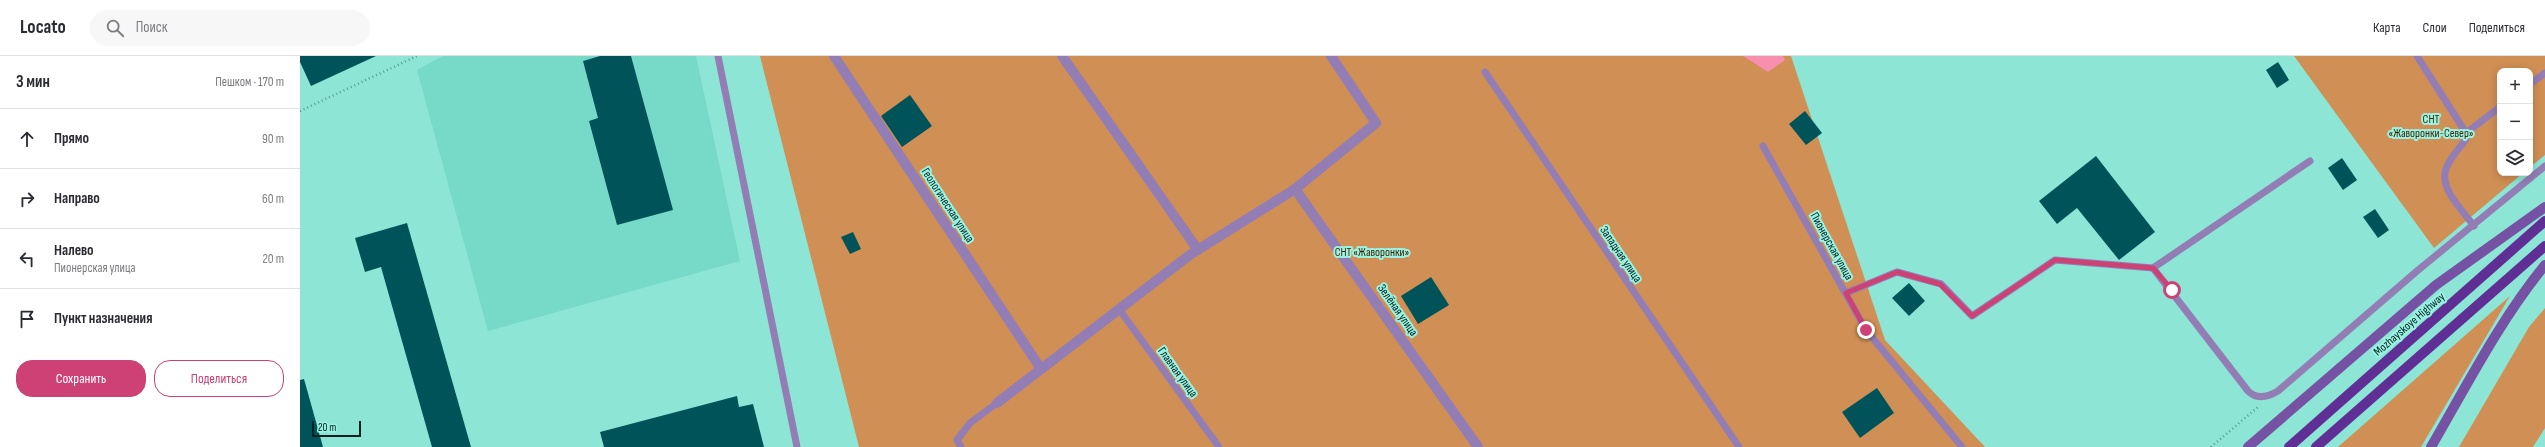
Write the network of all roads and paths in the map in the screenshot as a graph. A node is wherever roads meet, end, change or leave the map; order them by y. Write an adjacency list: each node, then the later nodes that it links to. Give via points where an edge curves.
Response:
1 (417, 56): 11 (path)
2 (718, 56): 29 (lane)
3 (834, 56): 26 (street, Геологическая улица)
4 (1062, 56): 21 (street)
5 (1331, 56): 16 (street, via 1376,123)
6 (2417, 56): 12 (lane)
7 (1485, 72): 33 (lane, Западная улица)
8 (2545, 73): 9 (lane)
9 (2533, 82)
10 (2497, 109): 12 (lane)
11 (300, 111)
12 (2466, 133): 19 (lane, via 2466,139 2445,172 2445,183 2450,194)
13 (1764, 146): 24 (lane, Пионерская улица)
14 (2310, 161): 23 (lane)
15 (2545, 166): 19 (lane)
16 (1296, 188): 21 (street); 32 (street, Зелёная улица)
17 (2545, 207): 36 (main road, via 2436,285)
18 (2545, 222): 37 (main road, Mozhayskoye Highway)
19 (2474, 226): 27 (lane, via 2417,271 2278,391)
20 (2545, 246): 38 (main road)
21 (1198, 250): 25 (street)
22 (2545, 265): 39 (main road, via 2495,336)
23 (2153, 268): 24 (lane, via 2055,260 1972,316 1940,284 1897,272); 27 (lane, via 2248,391 2252,395)
24 (1846, 293): 34 (lane, Пионерская улица, via 1866,330)
25 (1119, 309): 26 (street); 31 (lane, Главная улица)
26 (1041, 369): 28 (street)
27 (2265, 397): 35 (path, via 2259,407)
28 (997, 403): 30 (lane, via 970,423 957,440)
29 (797, 447)
30 (960, 447)
31 (1219, 447)
32 (1478, 447)
33 (1739, 447)
34 (1962, 447)
35 (2211, 447)
36 (2248, 447)
37 (2290, 447)
38 (2316, 447)
39 (2431, 447)

